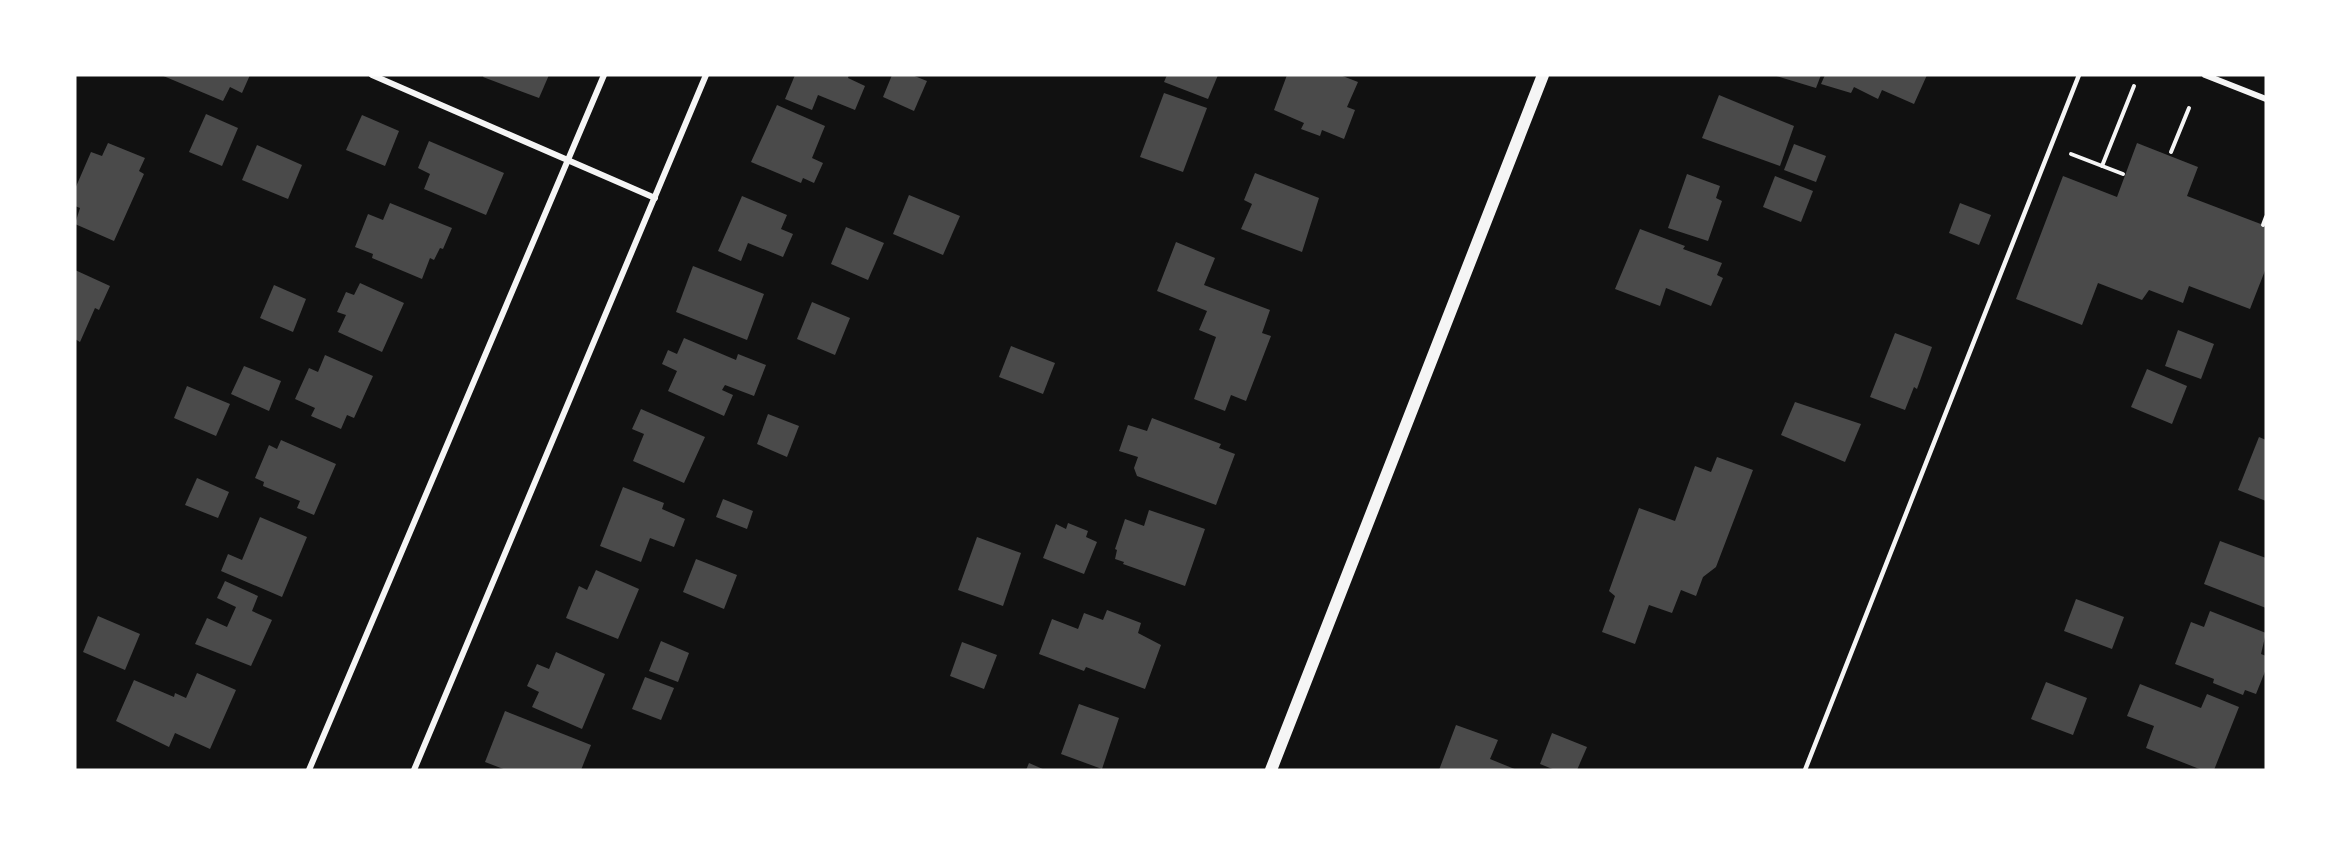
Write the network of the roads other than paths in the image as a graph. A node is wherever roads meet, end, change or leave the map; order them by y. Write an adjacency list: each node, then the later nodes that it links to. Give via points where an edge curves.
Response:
1 (372, 75): 8 (street)
2 (604, 75): 8 (street)
3 (706, 75): 9 (street)
4 (1543, 75): 12 (main road)
5 (2079, 75): 13 (lane)
6 (2205, 75): 7 (street)
7 (2266, 99)
8 (569, 160): 9 (street); 10 (street)
9 (655, 198): 11 (street)
10 (309, 770)
11 (414, 770)
12 (1270, 770)
13 (1805, 770)

